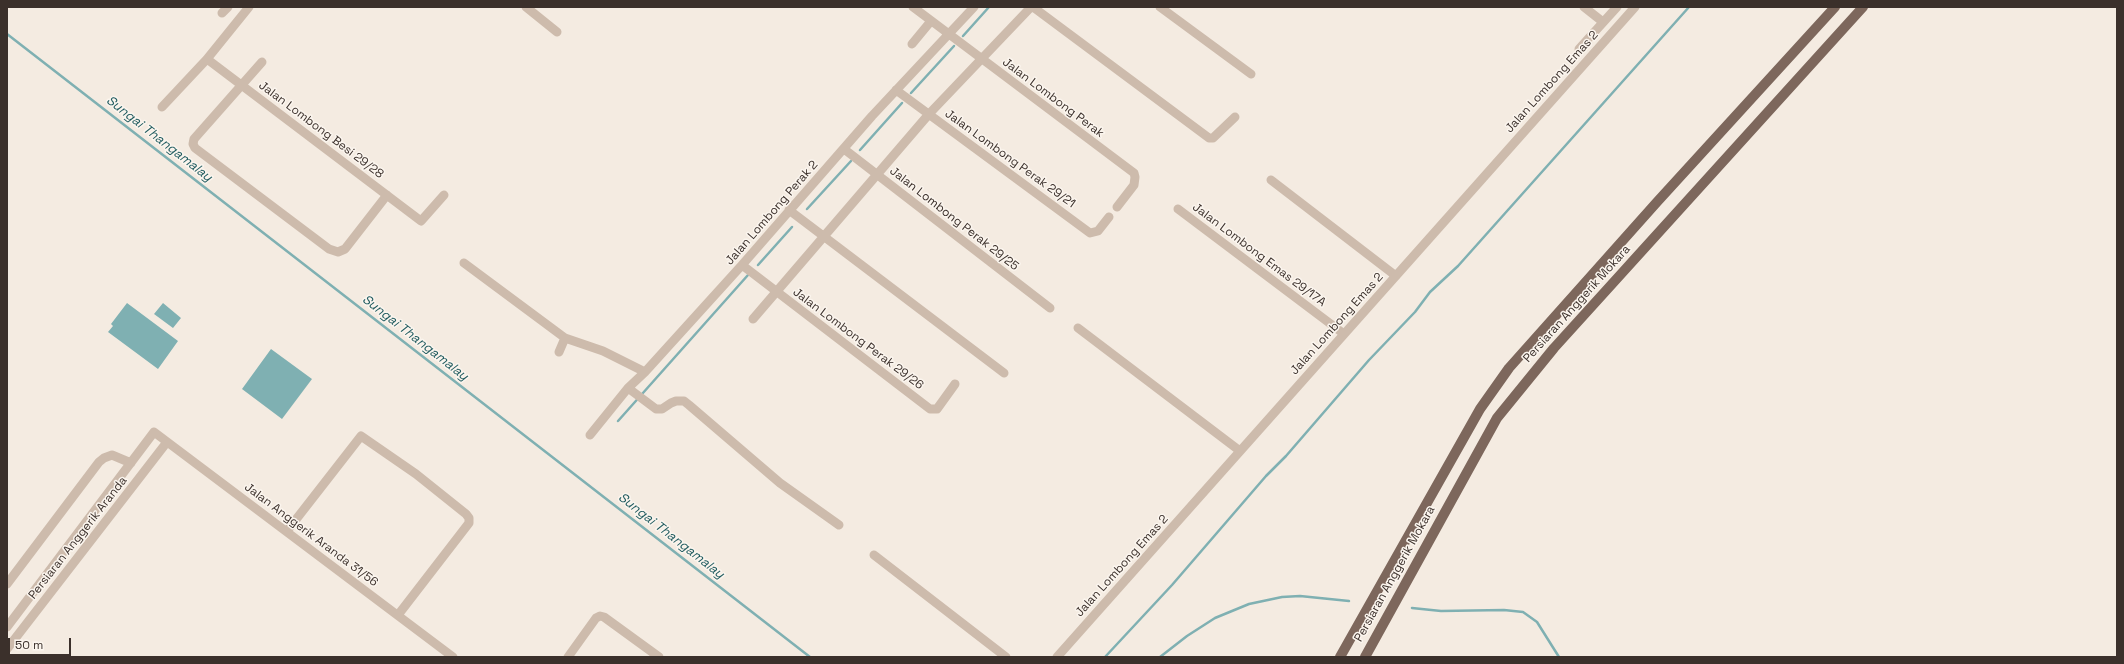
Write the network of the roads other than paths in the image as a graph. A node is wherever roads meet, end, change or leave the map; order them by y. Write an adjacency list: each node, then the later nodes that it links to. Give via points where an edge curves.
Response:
1 (249, 7): 18 (street)
2 (526, 7): 14 (street)
3 (912, 7): 12 (street, Jalan Lombong Perak)
4 (974, 7): 15 (street, Jalan Lombong Perak 2)
5 (1032, 7): 19 (street); 26 (street, via 1209,138 1213,138)
6 (1160, 7): 21 (street)
7 (1584, 7): 13 (street)
8 (1617, 7): 13 (street)
9 (1635, 7): 39 (street, Jalan Lombong Emas 2)
10 (1835, 7): 68 (main road, Persiaran Anggerik Mokara, via 1509,368 1480,409)
11 (1863, 7): 69 (main road, Persiaran Anggerik Mokara, via 1554,348 1497,418)
12 (931, 21): 15 (street, Jalan Lombong Perak); 16 (street)
13 (1603, 22): 17 (street)
14 (557, 32)
15 (949, 34): 19 (street, Jalan Lombong Perak); 23 (street, Jalan Lombong Perak 2)
16 (912, 44)
17 (1579, 49)
18 (207, 59): 22 (street, Jalan Lombong Besi 29/28); 24 (street)
19 (981, 60): 25 (street); 32 (street, Jalan Lombong Perak, via 1134,173 1134,185)
20 (262, 62): 22 (street)
21 (1251, 74)
22 (242, 85): 30 (street, Jalan Lombong Besi 29/28); 30 (street, via 194,139 195,148 329,249 338,252 345,248)
23 (896, 90): 25 (street, Jalan Lombong Perak 29/21); 27 (street, Jalan Lombong Perak 2)
24 (162, 107)
25 (929, 114): 28 (street); 35 (street, Jalan Lombong Perak 29/21, via 1090,233 1098,230)
26 (1235, 117)
27 (844, 150): 28 (street, Jalan Lombong Perak 29/25); 34 (street, Jalan Lombong Perak 2)
28 (877, 175): 36 (street); 41 (street, Jalan Lombong Perak 29/25)
29 (1271, 180): 39 (street)
30 (387, 195): 31 (street, Jalan Lombong Besi 29/28, via 421,221)
31 (444, 195)
32 (1117, 207)
33 (1178, 209): 44 (street, Jalan Lombong Emas 29/17A)
34 (789, 210): 36 (street); 38 (street, Jalan Lombong Perak 2)
35 (1109, 217)
36 (824, 236): 40 (street); 48 (street)
37 (464, 263): 45 (street)
38 (742, 265): 40 (street, Jalan Lombong Perak 29/26); 47 (street, Jalan Lombong Perak 2)
39 (1396, 276): 44 (street, Jalan Lombong Emas 2)
40 (776, 291): 42 (street); 49 (street, Jalan Lombong Perak 29/26, via 930,409 937,409)
41 (1050, 308)
42 (753, 319)
43 (1078, 328): 54 (street)
44 (1344, 334): 54 (street, Jalan Lombong Emas 2)
45 (565, 338): 46 (street); 47 (street, via 603,350)
46 (559, 352)
47 (645, 372): 50 (street, Jalan Lombong Perak 2)
48 (1004, 373)
49 (955, 384)
50 (631, 390): 52 (street, Jalan Lombong Perak 2); 56 (street, via 656,409 662,409 676,401 684,401 780,483)
51 (154, 432): 53 (street, Jalan Anggerik Aranda 31/56); 55 (street, Persiaran Anggerik Aranda)
52 (590, 435)
53 (167, 442): 57 (street, Jalan Anggerik Aranda 31/56); 62 (street, Persiaran Anggerik Aranda)
54 (1240, 451): 67 (street, Jalan Lombong Emas 2)
55 (131, 463): 59 (street, via 112,455 99,462); 61 (street, Persiaran Anggerik Aranda)
56 (839, 525)
57 (287, 532): 60 (street, Jalan Anggerik Aranda 31/56); 60 (street, via 361,436 416,474 466,514 469,523)
58 (874, 556): 66 (street)
59 (7, 584)
60 (398, 615): 63 (street, Jalan Anggerik Aranda 31/56)
61 (7, 627)
62 (7, 649)
63 (453, 657)
64 (568, 657): 65 (street, via 600,616)
65 (659, 657)
66 (1006, 657)
67 (1057, 657)
68 (1340, 657)
69 (1365, 657)

